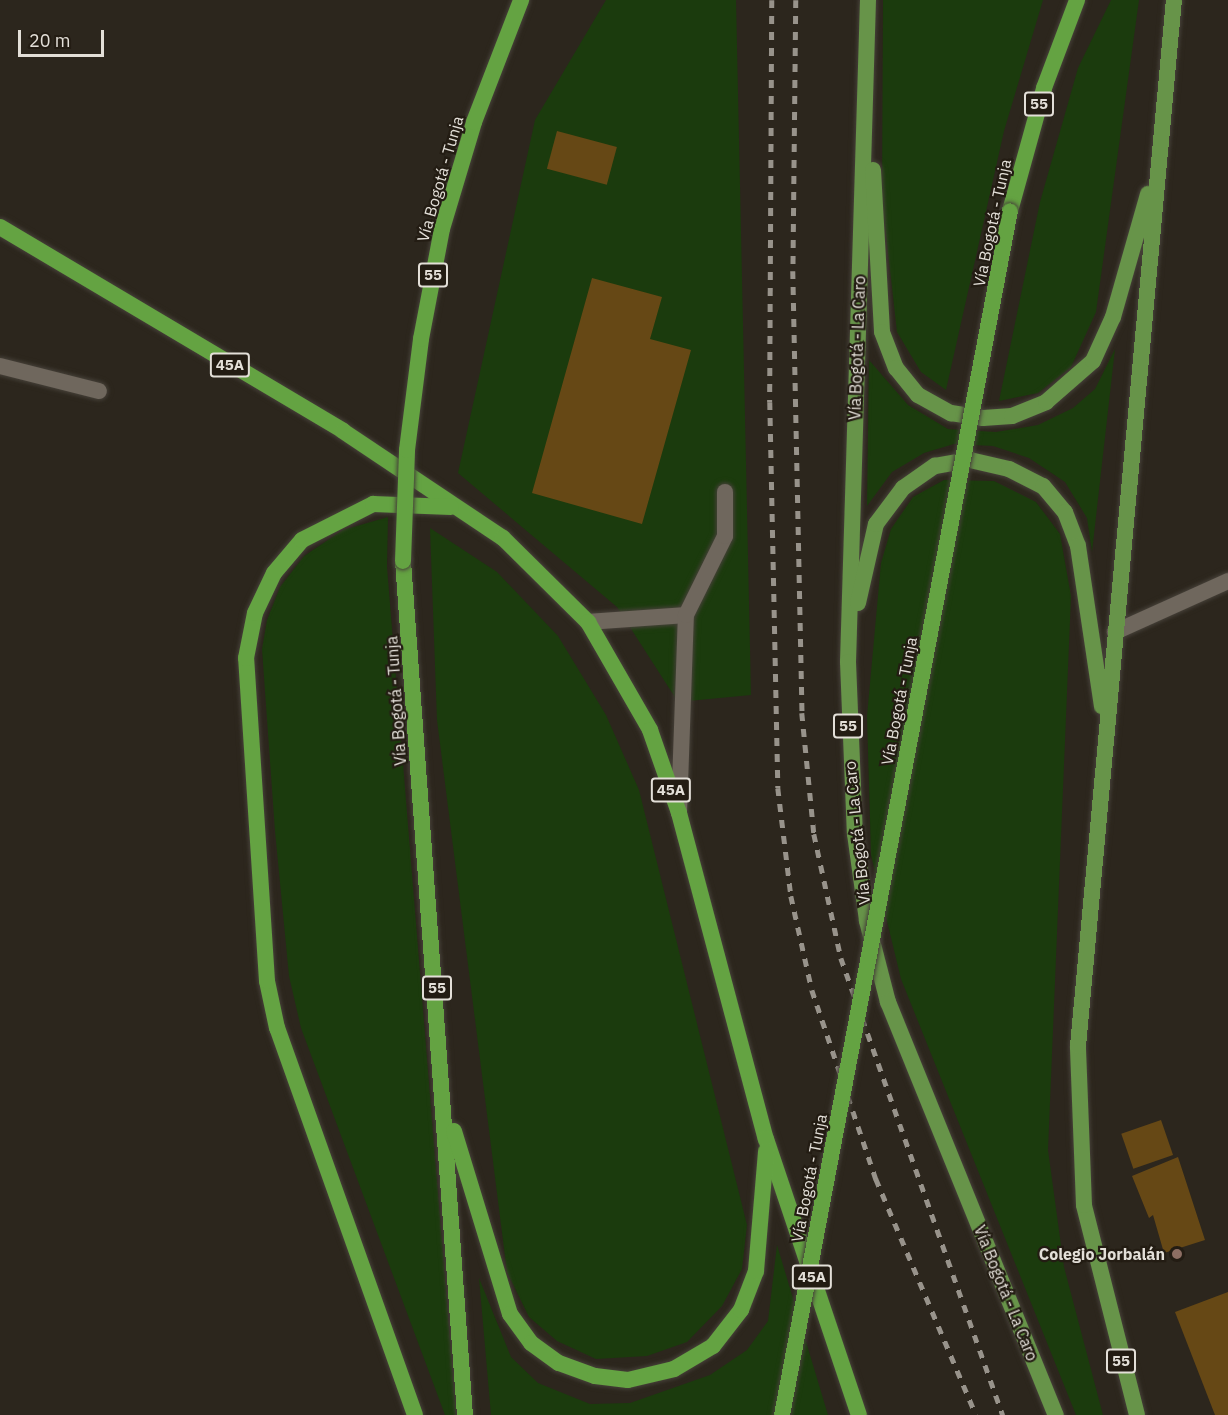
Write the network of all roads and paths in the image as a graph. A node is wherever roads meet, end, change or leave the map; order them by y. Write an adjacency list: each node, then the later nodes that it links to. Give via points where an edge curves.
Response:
1 (521, 0): 19 (highway, Vía Bogotá - Tunja / 55, bridge, via 474,122 442,229 417,372 403,561)
2 (868, 0): 5 (main road, Vía Bogotá - La Caro / 55)
3 (1077, 0): 23 (highway, Vía Bogotá - Tunja / 55, bridge, via 1044,88 1010,211)
4 (1174, 0): 6 (main road, 55)
5 (868, 25): 6 (main road, via 882,332 896,368 911,386 951,413 1012,416 1046,402 1093,361 1113,317); 16 (main road, Vía Bogotá - La Caro / 55)
6 (1159, 156): 15 (main road, 55)
7 (0, 227): 11 (highway, 45A, via 343,431)
8 (0, 366): 9 (street)
9 (99, 391)
10 (725, 492): 13 (street, via 725,536)
11 (458, 508): 14 (highway, 45A, via 549,578); 21 (highway, via 373,504 302,540 274,573 255,613 246,657 260,905 271,999)
12 (1228, 581): 15 (street)
13 (686, 615): 14 (street); 18 (street)
14 (588, 622): 18 (highway, 45A, via 650,730)
15 (1115, 632): 17 (main road, 55)
16 (848, 662): 17 (main road, via 866,554 876,524 903,488 935,466 970,460 1009,469 1043,486 1065,512 1075,537); 25 (main road, Vía Bogotá - La Caro / 55, via 855,834 867,921 888,1002)
17 (1106, 731): 26 (main road, 55, via 1078,1046 1078,1131 1084,1205)
18 (679, 813): 20 (highway, 45A)
19 (446, 1098): 20 (highway, via 493,1273 510,1314 531,1343 559,1363 595,1376 628,1380 674,1369 713,1346 741,1310 756,1272 764,1212); 22 (highway, Vía Bogotá - Tunja / 55)
20 (766, 1139): 24 (highway, 45A)
21 (416, 1415)
22 (465, 1415)
23 (782, 1415)
24 (858, 1415)
25 (1056, 1415)
26 (1137, 1415)

